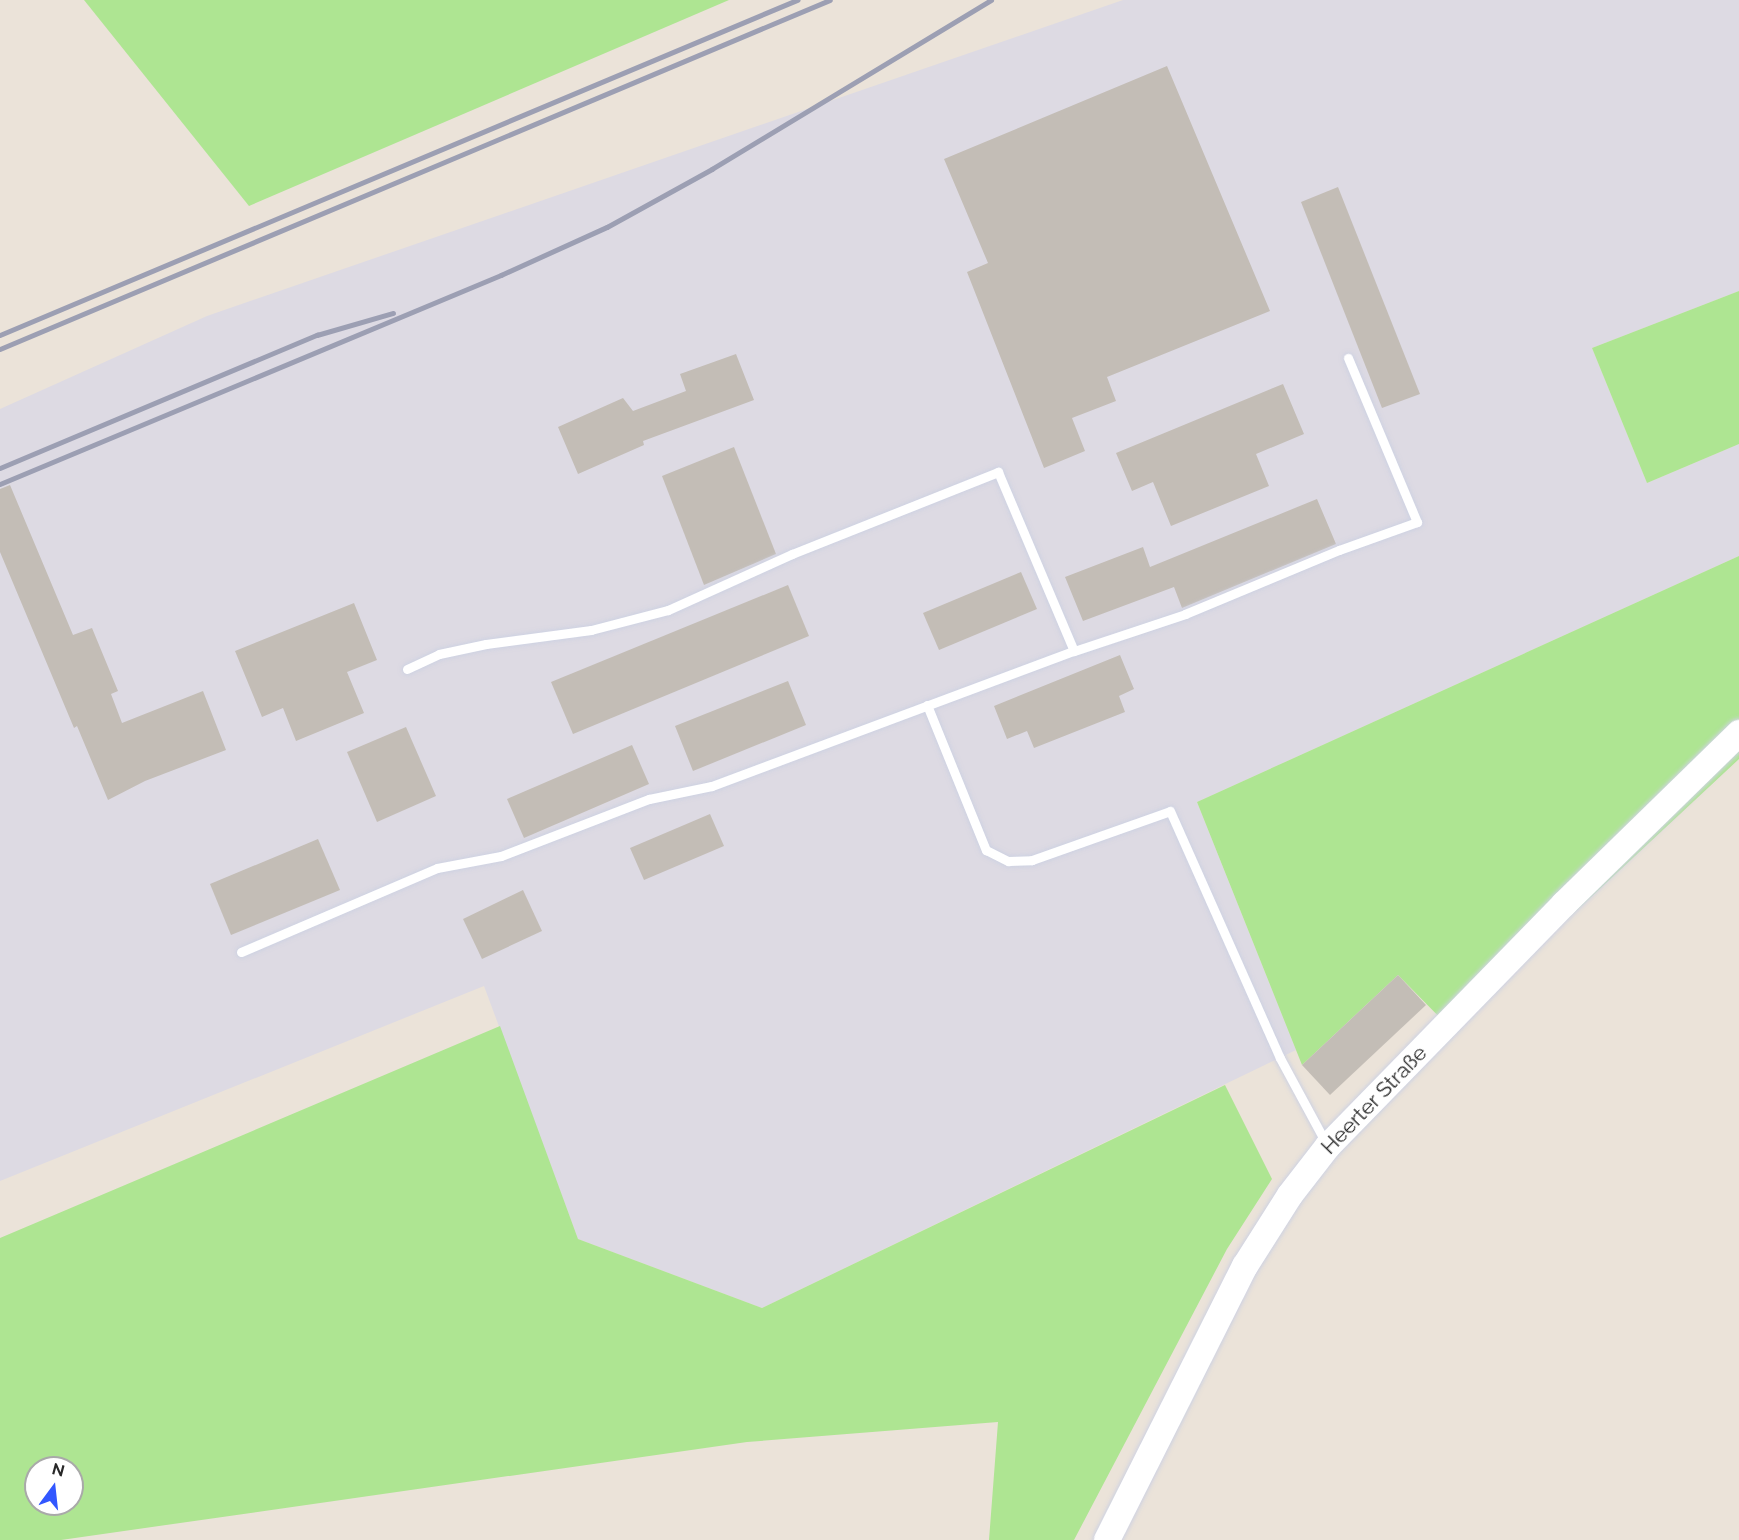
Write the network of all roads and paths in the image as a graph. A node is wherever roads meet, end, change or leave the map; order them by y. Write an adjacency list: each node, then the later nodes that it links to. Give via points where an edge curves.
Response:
1 (1348, 358): 2 (lane, via 1417,522 1338,550 1185,614)
2 (1074, 651): 3 (lane, via 998,472 792,554 668,610 591,630 486,644); 4 (lane)
3 (407, 669)
4 (927, 705): 6 (lane, via 712,786 649,799 501,856 437,868); 7 (lane, via 986,850 1008,861 1032,860 1170,811 1280,1058)
5 (1739, 733): 7 (main road, Heerter Straße, via 1564,904)
6 (241, 952)
7 (1328, 1146): 8 (main road, Heerter Straße, via 1290,1195 1245,1266)
8 (1107, 1540)

